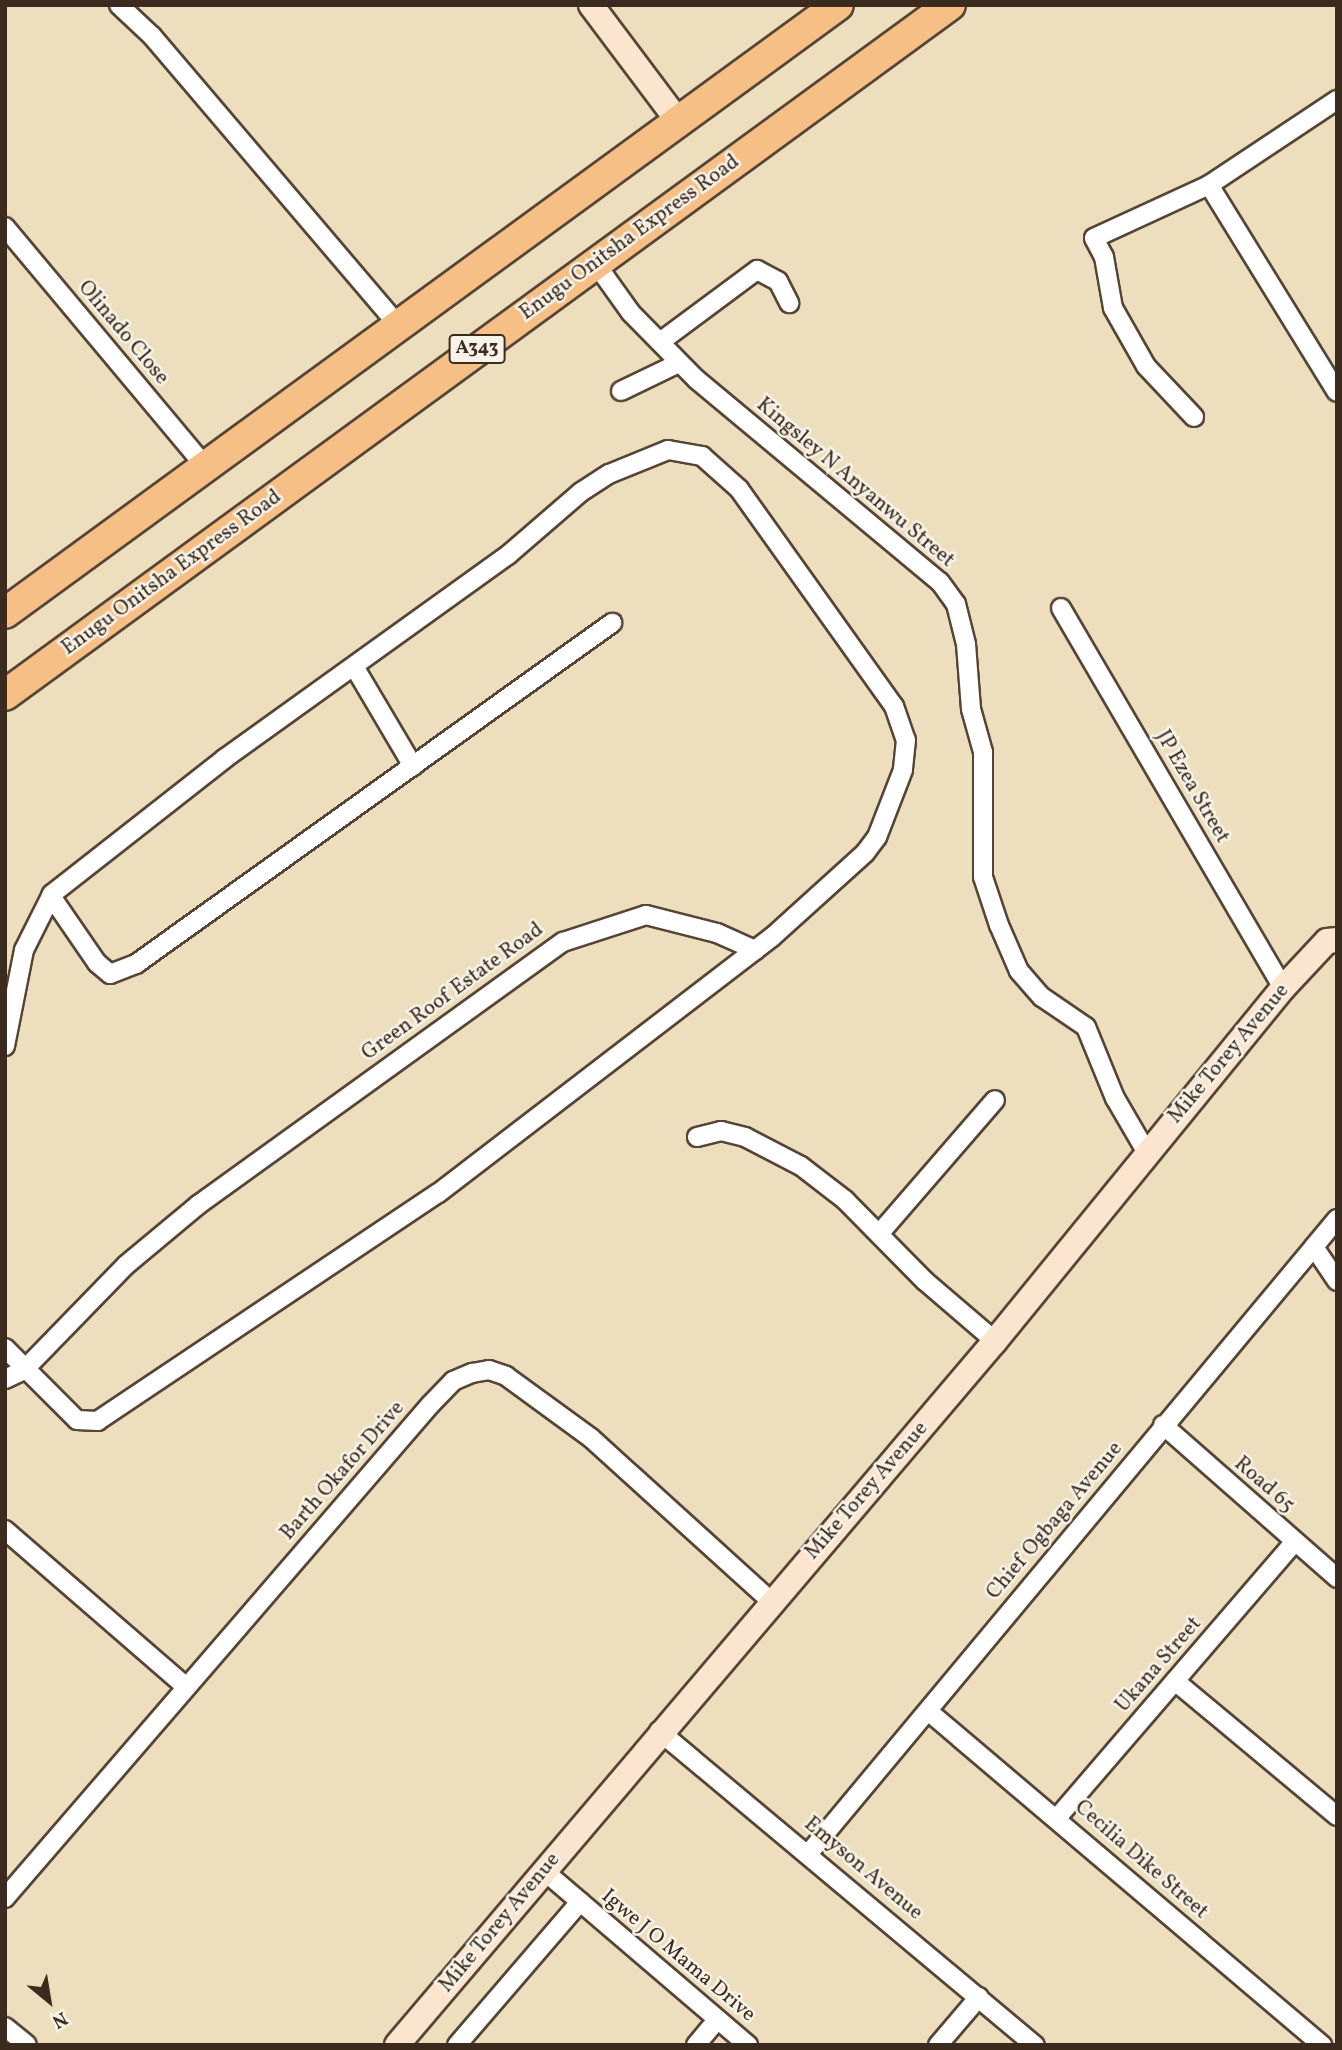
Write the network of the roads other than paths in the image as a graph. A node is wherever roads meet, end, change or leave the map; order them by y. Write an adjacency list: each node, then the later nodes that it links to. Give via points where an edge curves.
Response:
1 (119, 5): 11 (street, via 152,36)
2 (591, 5): 6 (main road)
3 (838, 5): 6 (highway)
4 (950, 5): 9 (highway, Enugu Onitsha Express Road / A343)
5 (1337, 100): 7 (street)
6 (679, 122): 11 (highway)
7 (1209, 185): 15 (street); 16 (street, via 1094,238 1104,257 1113,309 1146,366)
8 (5, 227): 17 (street, Olinado Close)
9 (596, 264): 12 (street, Kingsley N Anyanwu Street, via 631,313); 22 (highway, Enugu Onitsha Express Road / A343)
10 (789, 303): 12 (street, via 778,281 757,270)
11 (399, 326): 17 (highway)
12 (660, 342): 13 (street, Kingsley N Anyanwu Street)
13 (680, 363): 14 (street); 31 (street, Kingsley N Anyanwu Street, via 940,582 956,604 966,644 971,709 983,752 983,877 999,925 1019,971 1042,996 1086,1027 1115,1098)
14 (621, 391)
15 (1337, 393)
16 (1194, 417)
17 (206, 467): 19 (highway)
18 (1060, 608): 27 (street, JP Ezea Street)
19 (5, 613)
20 (612, 623): 23 (street)
21 (355, 668): 23 (street); 24 (street, via 225,759); 26 (street, via 609,474 668,450 702,456 739,489 894,706 906,740 904,770 877,837 865,853)
22 (5, 695)
23 (413, 765): 24 (street, via 123,970 110,974 97,963)
24 (52, 895): 28 (street, via 24,950)
25 (1337, 940): 27 (main road, Mike Torey Avenue, via 1327,941)
26 (755, 950): 38 (street, Green Roof Estate Road, via 717,933 646,915 563,942 198,1205 126,1265); 38 (street, via 438,1193 98,1421 77,1420)
27 (1283, 988): 31 (main road, Mike Torey Avenue)
28 (5, 1046)
29 (995, 1100): 33 (street)
30 (697, 1137): 33 (street, via 721,1131 745,1136 779,1154 845,1200)
31 (1147, 1153): 36 (main road, Mike Torey Avenue)
32 (1337, 1219): 34 (street, Chief Ogbaga Avenue)
33 (879, 1234): 36 (street)
34 (1314, 1247): 35 (street); 40 (street, Chief Ogbaga Avenue)
35 (1337, 1281)
36 (995, 1341): 44 (main road, Mike Torey Avenue)
37 (5, 1348): 38 (street)
38 (24, 1370): 39 (street)
39 (5, 1379)
40 (1163, 1425): 42 (street, Road 65); 47 (street, Chief Ogbaga Avenue)
41 (5, 1530): 46 (street)
42 (1294, 1542): 43 (street, Road 65); 45 (street, Ukana Street)
43 (1337, 1578)
44 (772, 1602): 46 (street, Barth Okafor Drive, via 591,1438 506,1376 489,1370 453,1381 431,1404); 48 (main road, Mike Torey Avenue)
45 (1175, 1681): 49 (street); 50 (street, Ukana Street)
46 (186, 1687): 53 (street, Barth Okafor Drive)
47 (928, 1711): 50 (street, Cecilia Dike Street); 51 (street, Chief Ogbaga Avenue)
48 (659, 1731): 51 (street, Emyson Avenue); 52 (main road, Mike Torey Avenue)
49 (1337, 1816)
50 (1058, 1818): 65 (street, Cecilia Dike Street)
51 (810, 1853): 55 (street, Emyson Avenue)
52 (543, 1870): 54 (street, Igwe J O Mama Drive); 59 (main road, Mike Torey Avenue)
53 (5, 1898)
54 (580, 1902): 56 (street, Igwe J O Mama Drive); 60 (street)
55 (979, 1997): 63 (street); 64 (street, Emyson Avenue)
56 (717, 2020): 61 (street); 62 (street, Igwe J O Mama Drive)
57 (5, 2027): 58 (street)
58 (27, 2045)
59 (397, 2045)
60 (457, 2045)
61 (696, 2045)
62 (748, 2045)
63 (938, 2045)
64 (1035, 2045)
65 (1322, 2045)

